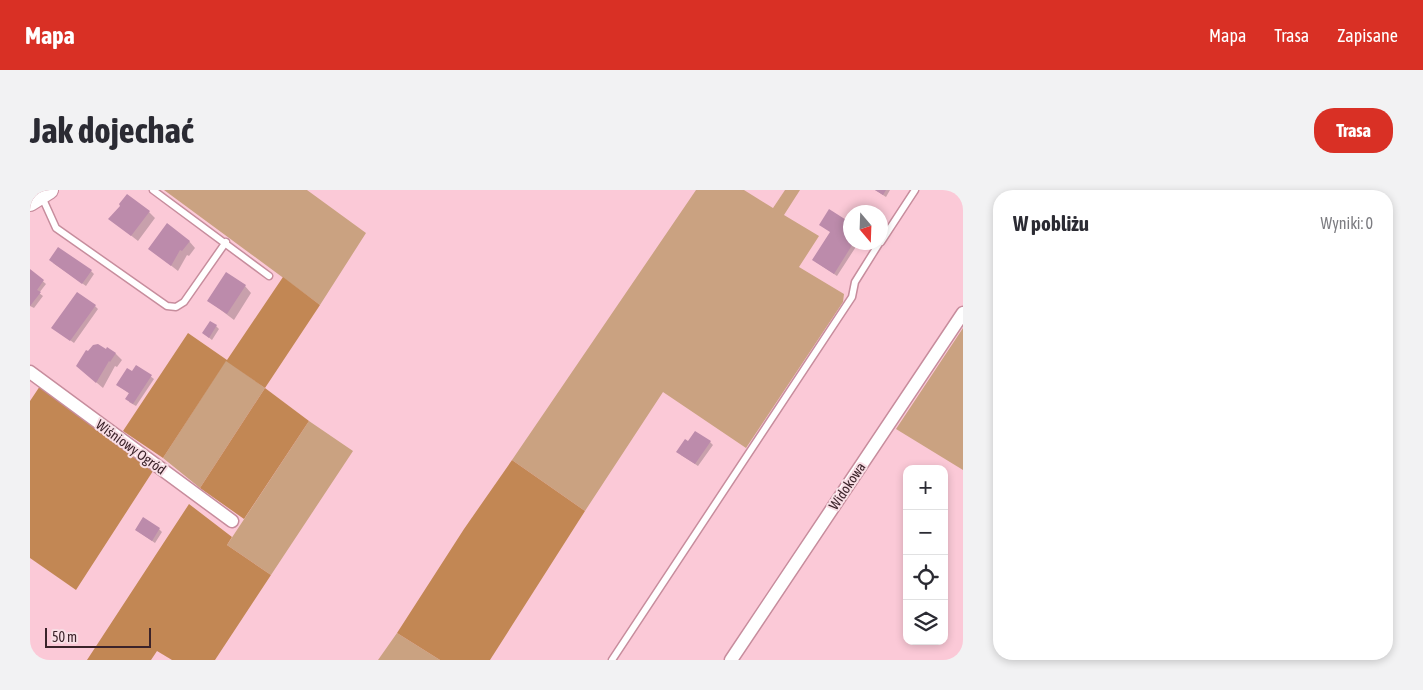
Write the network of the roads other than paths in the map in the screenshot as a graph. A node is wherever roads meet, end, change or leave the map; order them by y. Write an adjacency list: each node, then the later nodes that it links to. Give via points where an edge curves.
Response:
1 (153, 190): 5 (lane)
2 (914, 190): 4 (lane)
3 (40, 196): 5 (lane, via 56,228 167,306 176,307 184,302)
4 (888, 230)
5 (226, 242): 7 (lane)
6 (875, 250): 11 (lane, via 855,282 852,297)
7 (269, 276)
8 (963, 312): 12 (street, Widokowa)
9 (30, 372): 10 (street, Wiśniowy Ogród)
10 (232, 521)
11 (612, 660)
12 (731, 660)

